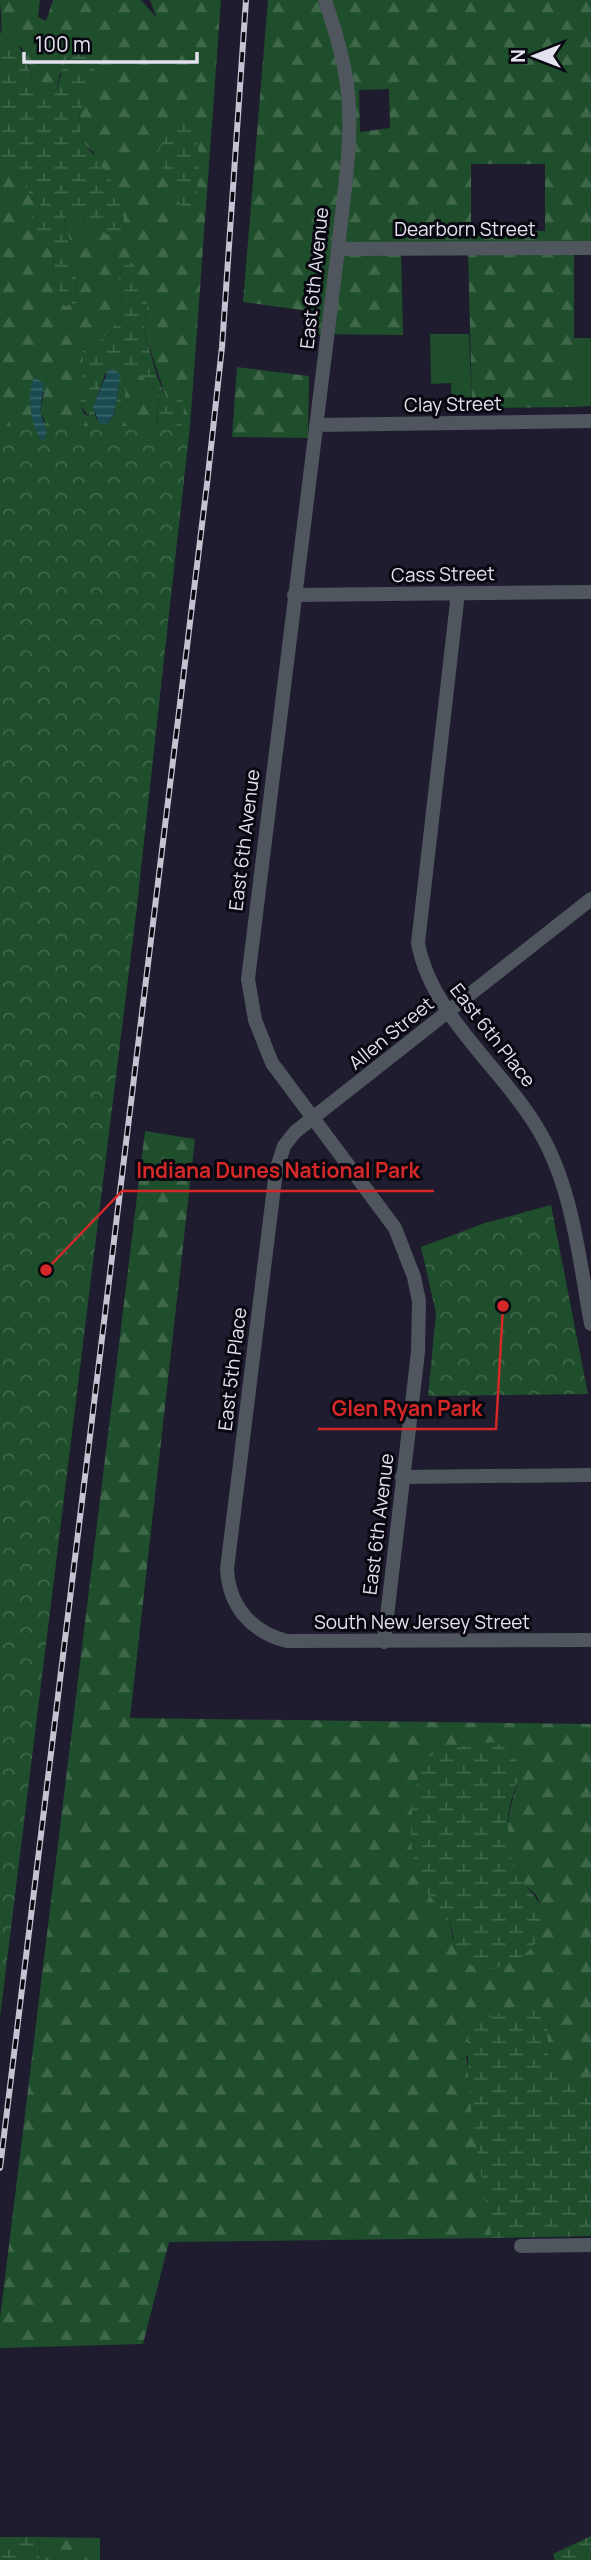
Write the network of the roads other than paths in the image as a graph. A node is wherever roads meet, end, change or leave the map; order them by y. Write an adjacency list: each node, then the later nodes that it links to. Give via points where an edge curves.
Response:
1 (325, 0): 3 (street, East 6th Avenue, via 348,95)
2 (591, 247): 3 (street, Dearborn Street)
3 (338, 249): 5 (street, East 6th Avenue)
4 (591, 421): 5 (street, Clay Street)
5 (316, 425): 8 (street, East 6th Avenue)
6 (591, 592): 7 (street, Cass Street)
7 (458, 593): 8 (street, Cass Street); 10 (street, East 6th Place, via 418,925 427,978)
8 (295, 596): 11 (street, East 6th Avenue, via 248,979 262,1042 284,1082)
9 (591, 899): 10 (street, Allen Street)
10 (449, 1011): 11 (street, Allen Street); 12 (street, East 6th Place, via 523,1104 552,1156 569,1212)
11 (314, 1119): 14 (street, East 6th Avenue, via 395,1228 414,1277 420,1327); 15 (street, East 5th Place, via 284,1146 276,1171 228,1553 231,1595)
12 (591, 1324)
13 (591, 1475): 14 (street)
14 (402, 1477): 17 (street, East 6th Avenue)
15 (257, 1628): 17 (street, South New Jersey Street, via 287,1641)
16 (591, 1640): 17 (street, South New Jersey Street)
17 (384, 1642)
18 (591, 2245): 19 (street)
19 (521, 2246)

